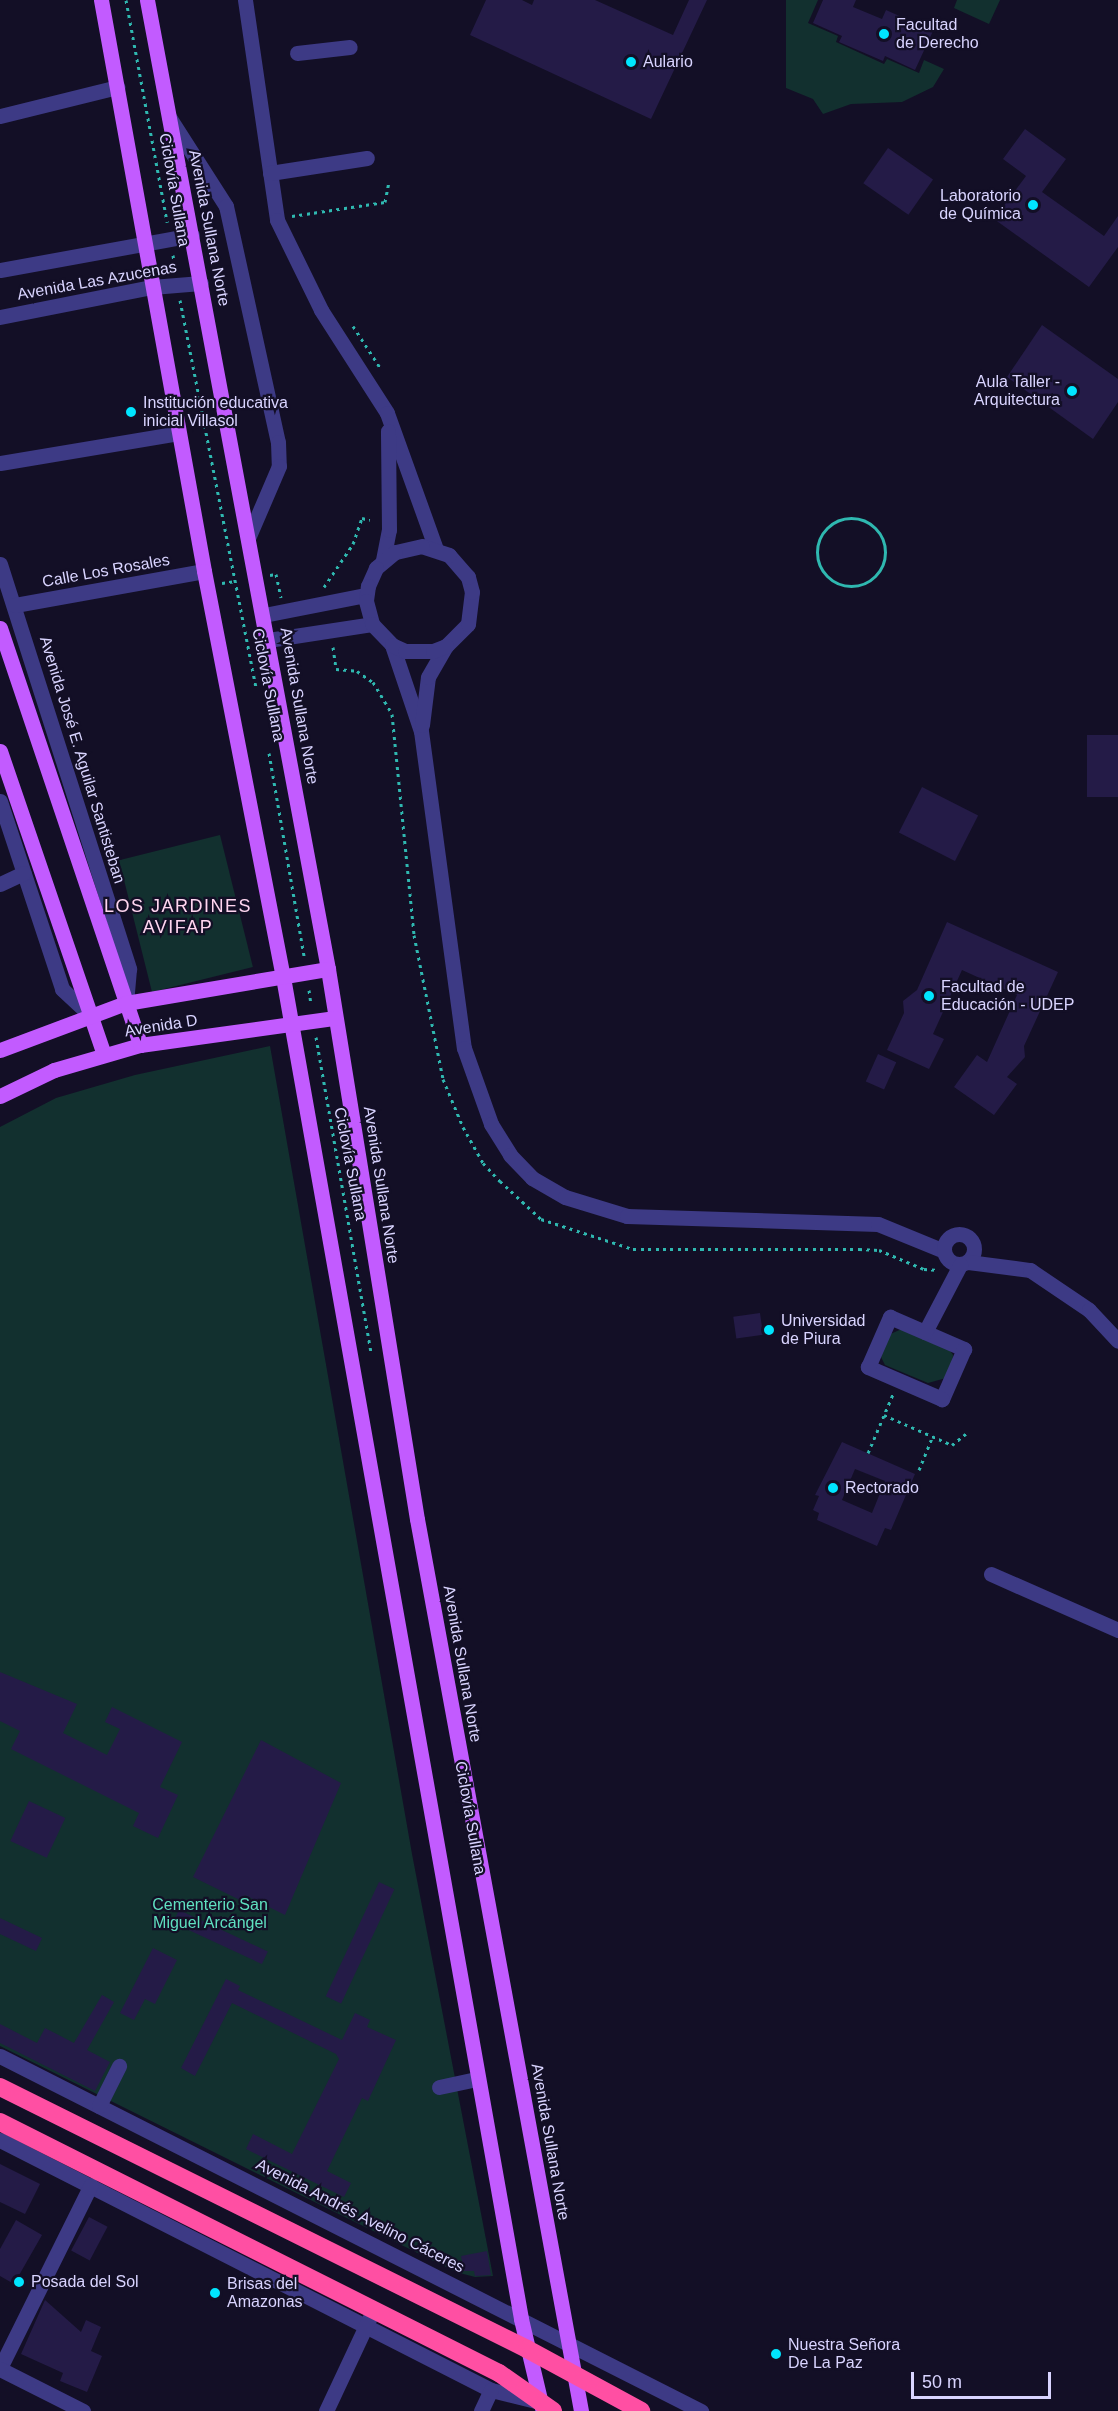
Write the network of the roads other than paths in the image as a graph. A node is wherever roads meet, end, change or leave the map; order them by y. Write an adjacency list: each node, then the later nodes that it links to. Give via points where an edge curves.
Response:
1 (101, 0): 6 (main road)
2 (147, 0): 8 (main road, Avenida Sullana Norte)
3 (245, 0): 10 (street)
4 (351, 47): 5 (street)
5 (297, 53)
6 (117, 87): 7 (street); 12 (main road)
7 (0, 116)
8 (169, 117): 11 (main road, Avenida Sullana Norte); 20 (street, via 226,206 278,442 279,466)
9 (367, 158): 10 (street)
10 (270, 173): 17 (street, via 277,219 295,260 321,310)
11 (192, 235): 12 (street, Avenida Las Azucenas); 14 (main road, Avenida Sullana Norte)
12 (144, 242): 13 (street, Avenida Las Azucenas); 15 (main road)
13 (0, 270)
14 (201, 282): 15 (street, Avenida Las Azucenas); 20 (main road, Avenida Sullana Norte)
15 (153, 287): 16 (street, Avenida Las Azucenas); 18 (main road)
16 (0, 317)
17 (387, 412): 21 (street); 22 (street, via 391,480)
18 (179, 433): 19 (street); 24 (main road)
19 (0, 463)
20 (249, 536): 27 (main road, Avenida Sullana Norte)
21 (436, 549): 22 (street, via 408,547); 32 (street, via 460,565 472,592 468,624)
22 (383, 560): 25 (street, via 371,576)
23 (0, 564): 26 (street, Avenida José E. Aguilar Santisteban)
24 (204, 571): 26 (street, Calle Los Rosales); 39 (main road)
25 (366, 595): 27 (street); 28 (street)
26 (15, 605): 40 (street, Avenida José E. Aguilar Santisteban, via 129,969)
27 (264, 615): 30 (main road, Avenida Sullana Norte)
28 (372, 624): 30 (street); 31 (street)
29 (0, 628): 40 (main road, Avenida José E. Aguilar Santisteban)
30 (268, 640): 38 (main road, Avenida Sullana Norte)
31 (392, 645): 32 (street, via 419,653); 33 (street)
32 (446, 646): 33 (street, via 428,677)
33 (421, 731): 48 (street, via 464,1048 491,1124 510,1155 532,1178 594,1209 627,1216 878,1224)
34 (0, 752): 41 (main road)
35 (0, 801): 36 (street)
36 (24, 873): 37 (street); 41 (street, via 62,989)
37 (0, 884)
38 (328, 969): 39 (main road, Avenida D); 42 (main road, Avenida Sullana Norte)
39 (283, 977): 40 (main road, Avenida D); 43 (main road)
40 (126, 1003): 41 (main road, Avenida D); 44 (main road, Avenida José E. Aguilar Santisteban)
41 (88, 1014): 45 (main road, Avenida D); 46 (main road)
42 (335, 1018): 43 (main road, Avenida D); 69 (main road, Avenida Sullana Norte, via 417,1519)
43 (290, 1026): 44 (main road, Avenida D); 59 (main road)
44 (140, 1045): 46 (main road, Avenida D)
45 (0, 1050)
46 (104, 1054): 47 (main road, Avenida D, via 54,1070)
47 (0, 1096)
48 (910, 1235): 49 (street); 51 (street)
49 (955, 1235): 50 (street); 51 (street, via 947,1241)
50 (972, 1241): 51 (street, via 974,1252); 52 (street)
51 (953, 1261): 52 (street); 53 (street, via 946,1289)
52 (993, 1264): 54 (street, via 1030,1270 1045,1279 1089,1310)
53 (925, 1332): 53 (street, via 890,1317 868,1367 942,1399 964,1349)
54 (1118, 1341)
55 (991, 1574): 56 (street)
56 (1118, 1630)
57 (0, 2056): 62 (street, Avenida Andrés Avelino Cáceres)
58 (119, 2066): 62 (street)
59 (478, 2079): 61 (street); 67 (main road)
60 (0, 2087): 70 (highway)
61 (439, 2087)
62 (99, 2106): 67 (street, Avenida Andrés Avelino Cáceres)
63 (0, 2122): 66 (highway)
64 (0, 2140): 65 (street)
65 (91, 2185): 68 (street); 71 (street)
66 (374, 2308): 68 (street); 74 (highway, via 499,2373)
67 (521, 2319): 69 (street, Avenida Andrés Avelino Cáceres); 70 (main road)
68 (366, 2326): 73 (street); 76 (street)
69 (568, 2342): 72 (main road, Avenida Sullana Norte); 80 (street, Avenida Andrés Avelino Cáceres)
70 (527, 2349): 72 (highway); 74 (main road)
71 (0, 2368): 75 (street)
72 (576, 2377): 78 (main road, Avenida Sullana Norte); 79 (highway)
73 (491, 2390): 74 (street); 77 (street)
74 (546, 2408)
75 (83, 2411)
76 (326, 2411)
77 (481, 2411)
78 (581, 2411)
79 (641, 2411)
80 (701, 2411)

